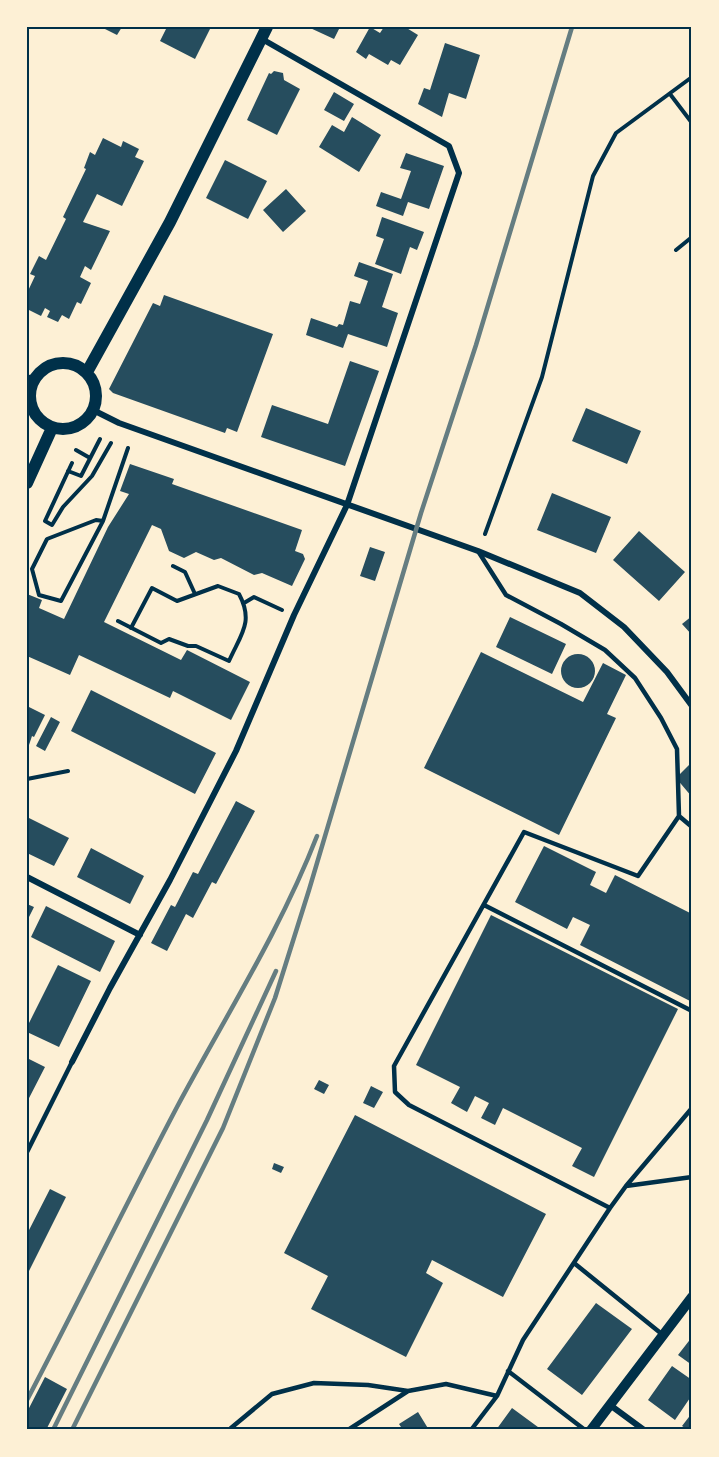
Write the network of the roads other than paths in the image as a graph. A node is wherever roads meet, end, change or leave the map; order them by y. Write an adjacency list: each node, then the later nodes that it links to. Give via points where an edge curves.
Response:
1 (264, 33): 2 (main road, via 170,222); 7 (street, via 275,47 449,146 459,173)
2 (87, 372): 3 (main road, via 61,362); 4 (main road, via 95,388)
3 (30, 379): 5 (main road, via 34,414)
4 (93, 410): 5 (main road, via 76,427); 7 (street, via 119,423)
5 (52, 428): 6 (main road)
6 (27, 483)
7 (347, 505): 8 (street); 14 (street, via 294,615 236,751)
8 (478, 551): 9 (street, via 580,593 624,627 667,672); 10 (lane, via 506,595 605,650 635,678 677,749)
9 (692, 706)
10 (679, 816): 11 (lane); 13 (lane, via 638,876 524,832)
11 (692, 827)
12 (27, 877): 14 (street)
13 (484, 905): 15 (lane); 21 (lane, via 394,1066 395,1092 409,1105)
14 (140, 935): 16 (street)
15 (692, 1011)
16 (72, 1062): 18 (lane)
17 (692, 1108): 20 (lane)
18 (27, 1152)
19 (692, 1178): 20 (lane)
20 (626, 1186): 21 (lane)
21 (610, 1208): 22 (lane)
22 (574, 1263): 24 (lane); 25 (lane, via 523,1340)
23 (692, 1297): 24 (street)
24 (663, 1335): 28 (street)
25 (508, 1371): 27 (lane); 32 (lane)
26 (408, 1391): 27 (lane, via 446,1384); 29 (lane, via 314,1383 272,1395); 30 (lane)
27 (497, 1396): 31 (lane)
28 (610, 1405): 33 (street); 34 (street)
29 (231, 1428)
30 (348, 1430)
31 (471, 1430)
32 (585, 1430)
33 (591, 1430)
34 (644, 1430)

